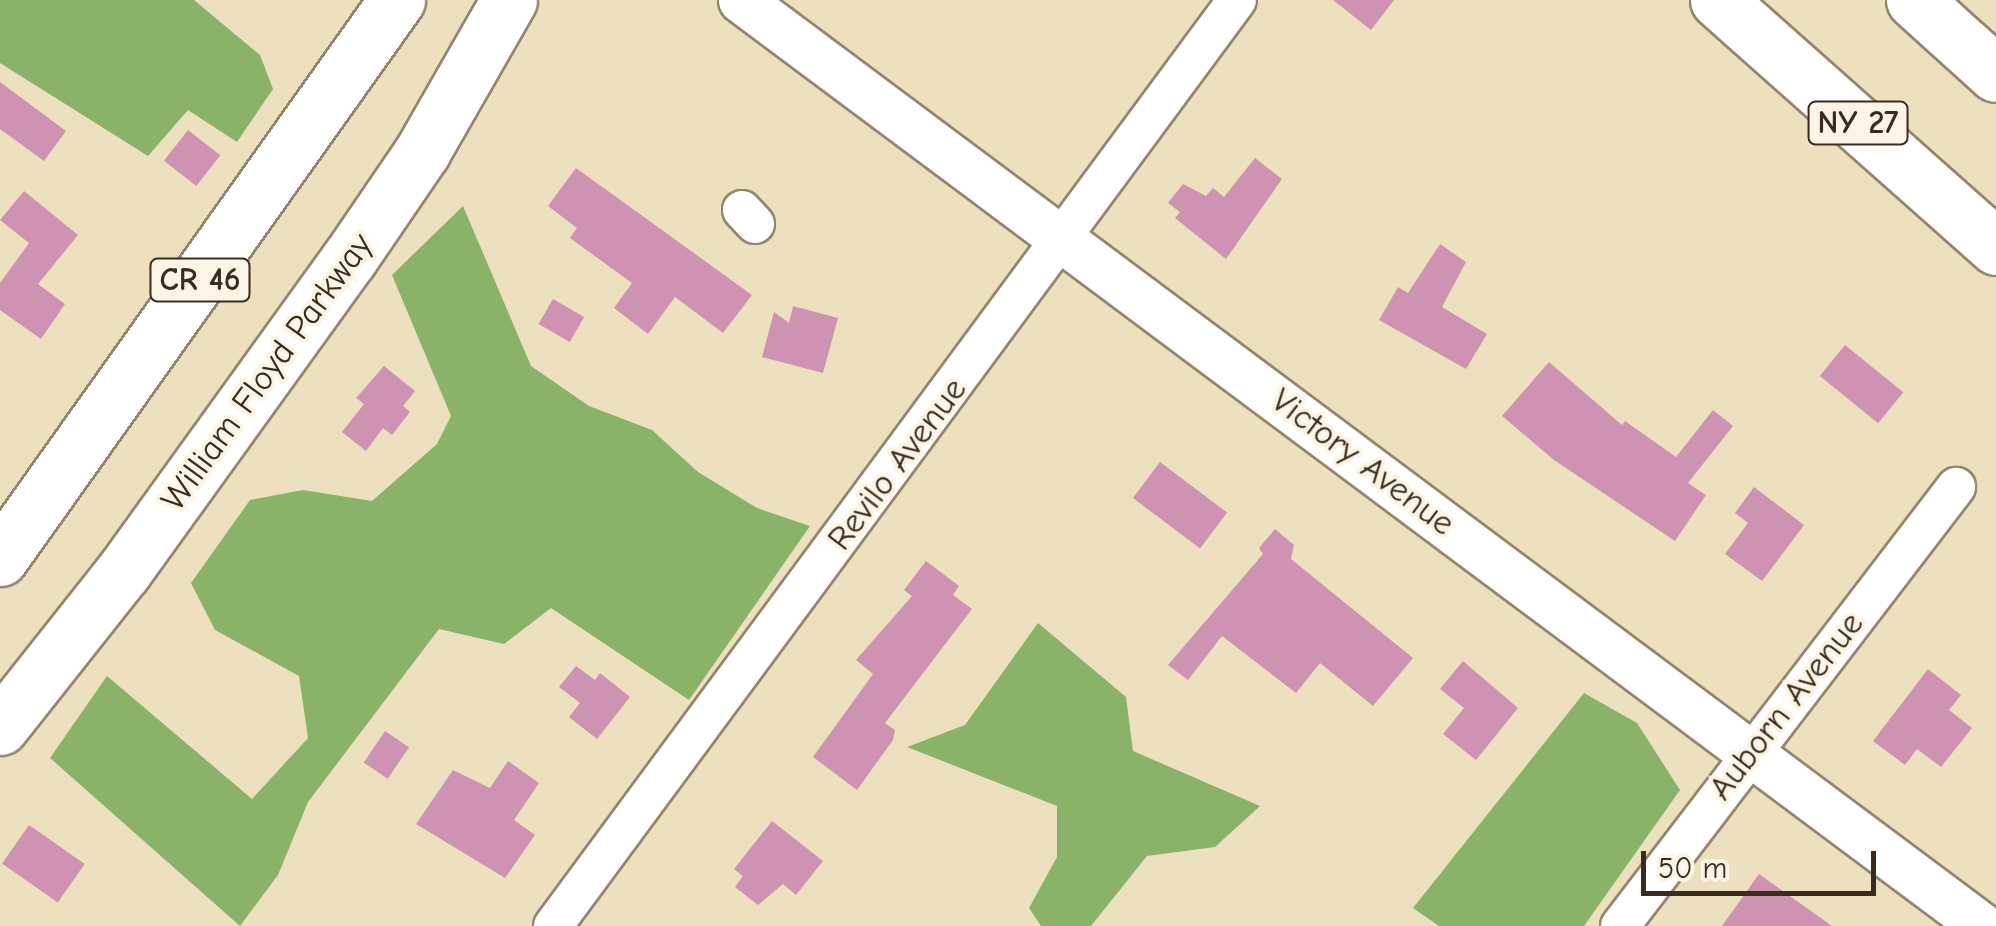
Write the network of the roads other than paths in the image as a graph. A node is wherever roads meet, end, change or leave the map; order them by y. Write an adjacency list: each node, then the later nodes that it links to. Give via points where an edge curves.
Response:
1 (397, 0): 13 (highway, CR 46)
2 (509, 0): 14 (highway, William Floyd Parkway / CR 46, via 431,138 350,259 123,572)
3 (742, 0): 10 (street, Victory Avenue)
4 (1237, 0): 10 (street, Revilo Avenue)
5 (1718, 0): 11 (highway, NY 27)
6 (1914, 0): 9 (highway)
7 (1942, 0): 8 (highway)
8 (1996, 64)
9 (1996, 74)
10 (1066, 237): 15 (street, Victory Avenue); 16 (street, Revilo Avenue)
11 (1996, 247)
12 (1956, 488): 15 (street, Auborn Avenue)
13 (0, 558)
14 (0, 727)
15 (1748, 753): 17 (street, Auborn Avenue); 18 (street, Victory Avenue)
16 (554, 926)
17 (1620, 926)
18 (1982, 926)

